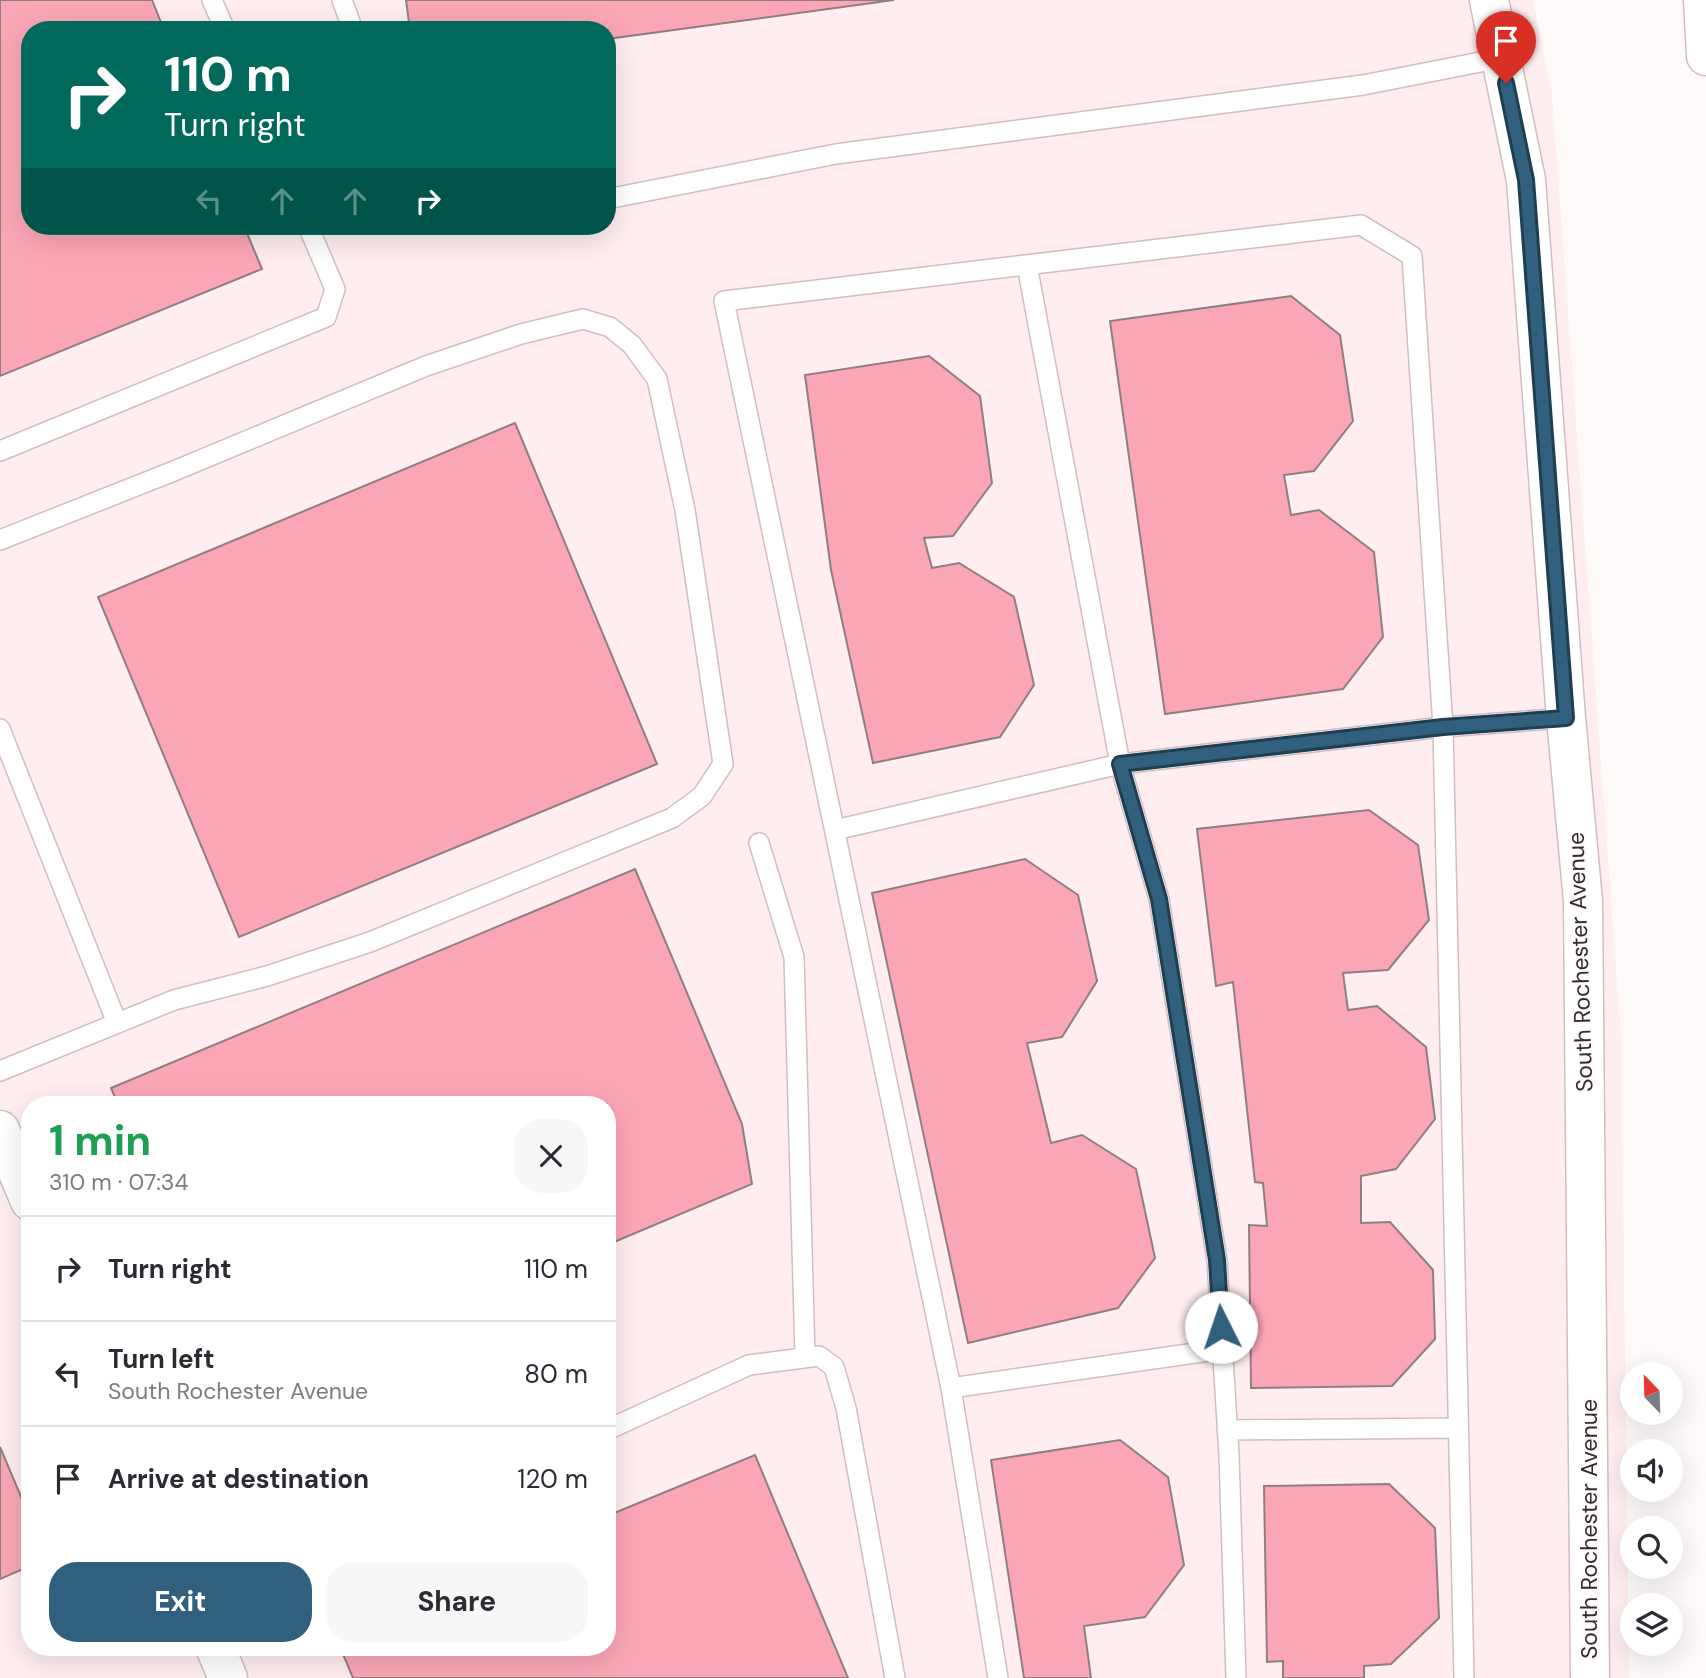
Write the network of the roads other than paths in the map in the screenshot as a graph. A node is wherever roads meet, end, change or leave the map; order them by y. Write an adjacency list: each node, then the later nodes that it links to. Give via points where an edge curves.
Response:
1 (212, 0): 5 (lane)
2 (342, 0): 6 (lane)
3 (1489, 0): 8 (main road, South Rochester Avenue)
4 (1703, 0): 7 (main road)
5 (221, 21)
6 (350, 21)
7 (1706, 56)
8 (1501, 58): 9 (lane, via 1363,85 836,154); 14 (main road, South Rochester Avenue, via 1526,180)
9 (616, 197)
10 (312, 235): 12 (lane, via 335,289 326,317)
11 (1027, 265): 15 (lane, via 1361,225 1412,256); 17 (lane); 18 (lane, via 723,301)
12 (0, 451)
13 (0, 540): 20 (lane, via 426,366 521,334 583,319 610,327 632,345 657,379 685,510 723,764 702,796 672,818 370,942 174,1000)
14 (1566, 718): 15 (lane); 34 (main road, South Rochester Avenue, via 1583,901)
15 (1443, 727): 17 (lane); 28 (lane)
16 (0, 729): 20 (lane)
17 (1120, 764): 18 (lane); 24 (lane, via 1159,899 1217,1260)
18 (835, 830): 26 (lane)
19 (760, 843): 25 (lane, via 794,957)
20 (117, 1023): 21 (lane)
21 (0, 1071)
22 (0, 1130): 23 (main road)
23 (16, 1187)
24 (1223, 1349): 26 (lane); 29 (lane)
25 (805, 1356): 27 (lane, via 749,1365); 30 (lane, via 819,1356 834,1367 846,1408)
26 (951, 1388): 31 (lane)
27 (616, 1426)
28 (1458, 1428): 29 (lane); 33 (lane)
29 (1227, 1430): 32 (lane)
30 (895, 1678)
31 (998, 1678)
32 (1236, 1678)
33 (1464, 1678)
34 (1590, 1678)

